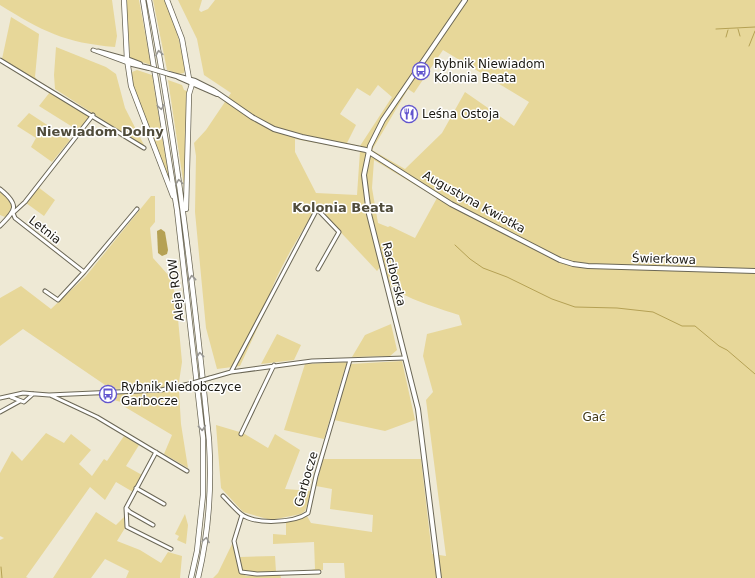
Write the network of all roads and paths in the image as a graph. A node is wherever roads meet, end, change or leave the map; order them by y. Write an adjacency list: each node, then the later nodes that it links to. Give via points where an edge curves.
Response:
1 (124, 0): 7 (main road)
2 (143, 0): 14 (main road, Aleja ROW, one-way to 14)
3 (149, 0): 16 (main road, Aleja ROW, one-way to 3)
4 (166, 0): 8 (main road, via 182,38)
5 (465, 0): 11 (street, Raciborska, via 386,115)
6 (0, 60): 9 (street)
7 (127, 61): 7 (street, via 93,50); 8 (street, Augustyna Kwiotka, bridge); 14 (main road, via 134,97)
8 (190, 81): 11 (street, Augustyna Kwiotka, via 219,95 274,129 302,138 359,148); 16 (main road)
9 (93, 115): 10 (street); 15 (street, Letnia, via 25,202)
10 (144, 148)
11 (368, 152): 18 (street, Augustyna Kwiotka, via 456,207 560,260); 23 (street, Raciborska, via 364,175 366,203)
12 (0, 189): 15 (street, via 11,198 14,205)
13 (137, 209): 21 (street)
14 (177, 210): 47 (main road, Aleja ROW, one-way to 47, via 203,438 203,495 197,551)
15 (13, 213): 17 (street); 21 (street, Letnia, via 15,218)
16 (185, 220): 48 (main road, Aleja ROW, one-way to 16, via 210,508 211,465)
17 (0, 226)
18 (573, 264): 20 (street, Świerkowa, via 596,267)
19 (318, 269): 26 (street, via 339,232 317,209)
20 (755, 271)
21 (84, 272): 22 (street, via 58,300)
22 (46, 291)
23 (405, 358): 24 (street); 49 (street, Raciborska, via 418,409)
24 (350, 360): 25 (street); 43 (street, Garbocze, via 316,476 308,513 271,522)
25 (274, 365): 26 (street); 36 (street)
26 (230, 372): 30 (street, bridge, via 161,390)
27 (20, 394): 28 (street); 31 (street); 34 (street)
28 (25, 394): 29 (street); 33 (street)
29 (33, 394): 30 (street); 33 (street)
30 (49, 394): 37 (street, via 97,417)
31 (7, 397): 32 (street); 34 (street)
32 (0, 398)
33 (27, 399): 34 (street, via 24,402)
34 (19, 400): 35 (street)
35 (0, 412)
36 (241, 434)
37 (156, 452): 38 (street); 39 (street)
38 (187, 471)
39 (136, 488): 41 (street); 42 (street)
40 (223, 496): 43 (street)
41 (164, 504)
42 (126, 508): 44 (street); 45 (street, via 127,527)
43 (242, 515): 46 (street, via 234,541 242,572)
44 (153, 525)
45 (171, 549)
46 (319, 572)
47 (191, 578)
48 (198, 578)
49 (439, 578)

